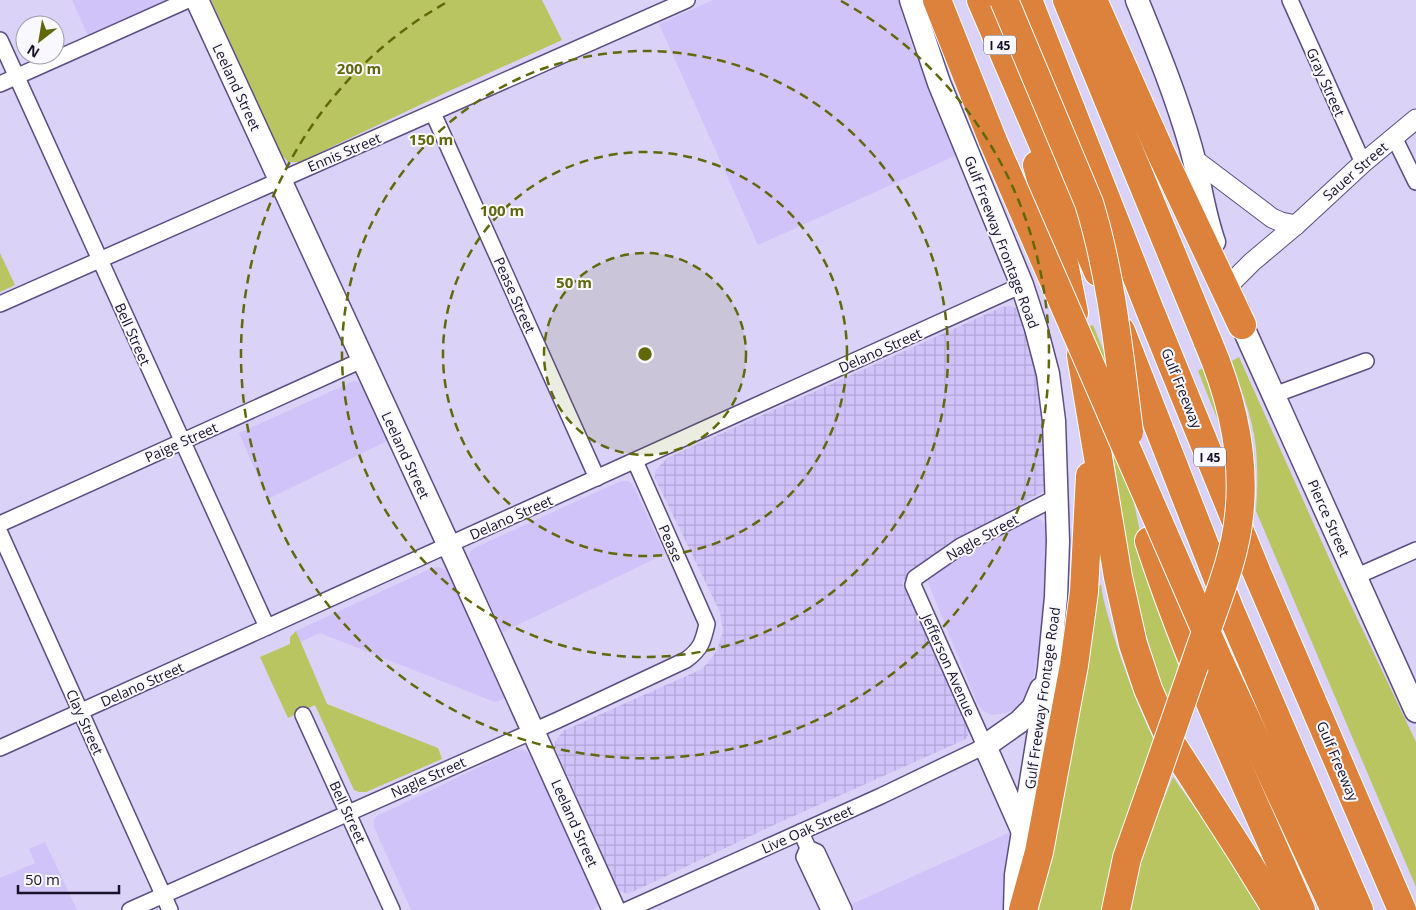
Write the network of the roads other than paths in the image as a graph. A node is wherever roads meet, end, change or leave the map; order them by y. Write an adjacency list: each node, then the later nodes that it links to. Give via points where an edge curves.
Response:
1 (188, 0): 14 (street)
2 (197, 0): 22 (main road, Leeland Street)
3 (687, 0): 17 (street, Ennis Street)
4 (911, 0): 27 (main road, Gulf Freeway Frontage Road, via 939,83)
5 (937, 0): 46 (highway, bridge, via 997,150)
6 (980, 0): 16 (highway, I 45)
7 (1004, 0): 70 (highway, I 45, bridge, via 1089,203 1098,232 1139,496 1149,541 1177,620)
8 (1028, 0): 74 (highway, Gulf Freeway / I 45, via 1257,572)
9 (1067, 0): 68 (highway, bridge, via 1219,369 1236,436 1240,485 1240,516 1230,561 1128,858)
10 (1093, 0): 29 (highway)
11 (1137, 0): 20 (main road, via 1165,67)
12 (1290, 0): 21 (street, Gray Street)
13 (0, 40): 14 (street, Bell Street)
14 (17, 77): 15 (street); 25 (street, Bell Street)
15 (0, 84)
16 (1019, 91): 33 (highway, via 1062,253); 73 (highway, I 45, via 1085,239 1230,610)
17 (433, 113): 22 (street, Ennis Street); 36 (street, Pease Street)
18 (1416, 119): 19 (street, Sauer Street)
19 (1394, 137): 21 (street, Sauer Street); 23 (street)
20 (1194, 159): 24 (street, via 1272,218); 26 (main road, via 1206,219)
21 (1363, 163): 24 (street, Sauer Street)
22 (280, 179): 25 (street, Ennis Street); 30 (main road, Leeland Street)
23 (1416, 182)
24 (1296, 225): 26 (street, Sauer Street)
25 (100, 260): 28 (street, Ennis Street); 34 (street, Bell Street)
26 (1230, 284): 29 (main road)
27 (1022, 285): 35 (street, Delano Street); 37 (main road, Gulf Freeway Frontage Road, via 1048,374 1054,421)
28 (0, 304)
29 (1242, 325): 32 (main road, Pierce Street)
30 (362, 360): 34 (street, Paige Street); 40 (main road, Leeland Street)
31 (1366, 361): 32 (street)
32 (1274, 395): 42 (main road, Pierce Street)
33 (1091, 418): 67 (highway, via 1080,624 1039,852); 69 (highway, via 1122,596 1148,689 1173,746)
34 (182, 441): 38 (street, Paige Street); 45 (street, Bell Street)
35 (634, 461): 36 (street, Delano Street); 44 (street, Pease)
36 (597, 478): 40 (street, Delano Street)
37 (1057, 497): 43 (street, Nagle Street, via 961,546 915,578); 47 (main road, Gulf Freeway Frontage Road, via 1056,597)
38 (0, 524)
39 (0, 533): 49 (street, Clay Street)
40 (448, 545): 45 (street, Delano Street); 51 (main road, Leeland Street)
41 (1416, 550): 42 (street)
42 (1355, 577): 48 (main road, Pierce Street)
43 (913, 584): 52 (street, Jefferson Avenue)
44 (707, 624): 51 (street, Nagle Street, via 703,641 686,660)
45 (267, 627): 49 (street, Delano Street)
46 (1219, 661): 71 (highway, via 1248,753); 72 (highway)
47 (1049, 669): 52 (main road, via 1033,708); 56 (main road, Gulf Freeway Frontage Road)
48 (1416, 711)
49 (81, 712): 53 (street, Delano Street); 58 (street, Clay Street)
50 (303, 715): 54 (street, Bell Street)
51 (533, 731): 54 (street, Nagle Street); 62 (main road, Leeland Street)
52 (985, 746): 55 (street, Live Oak Street); 56 (main road)
53 (0, 748)
54 (348, 812): 58 (street, Nagle Street); 61 (street, Bell Street)
55 (801, 832): 57 (street); 63 (street, Live Oak Street)
56 (1023, 832): 66 (main road, Gulf Freeway Frontage Road, via 1016,875)
57 (808, 848): 64 (street, via 804,857); 65 (street, via 816,852)
58 (163, 894): 59 (street, Nagle Street); 60 (street, Clay Street)
59 (130, 910)
60 (170, 910)
61 (392, 910)
62 (614, 910)
63 (627, 910)
64 (829, 910)
65 (844, 910)
66 (1015, 910)
67 (1023, 910)
68 (1116, 910)
69 (1277, 910)
70 (1301, 910)
71 (1312, 910)
72 (1335, 910)
73 (1359, 910)
74 (1402, 910)

